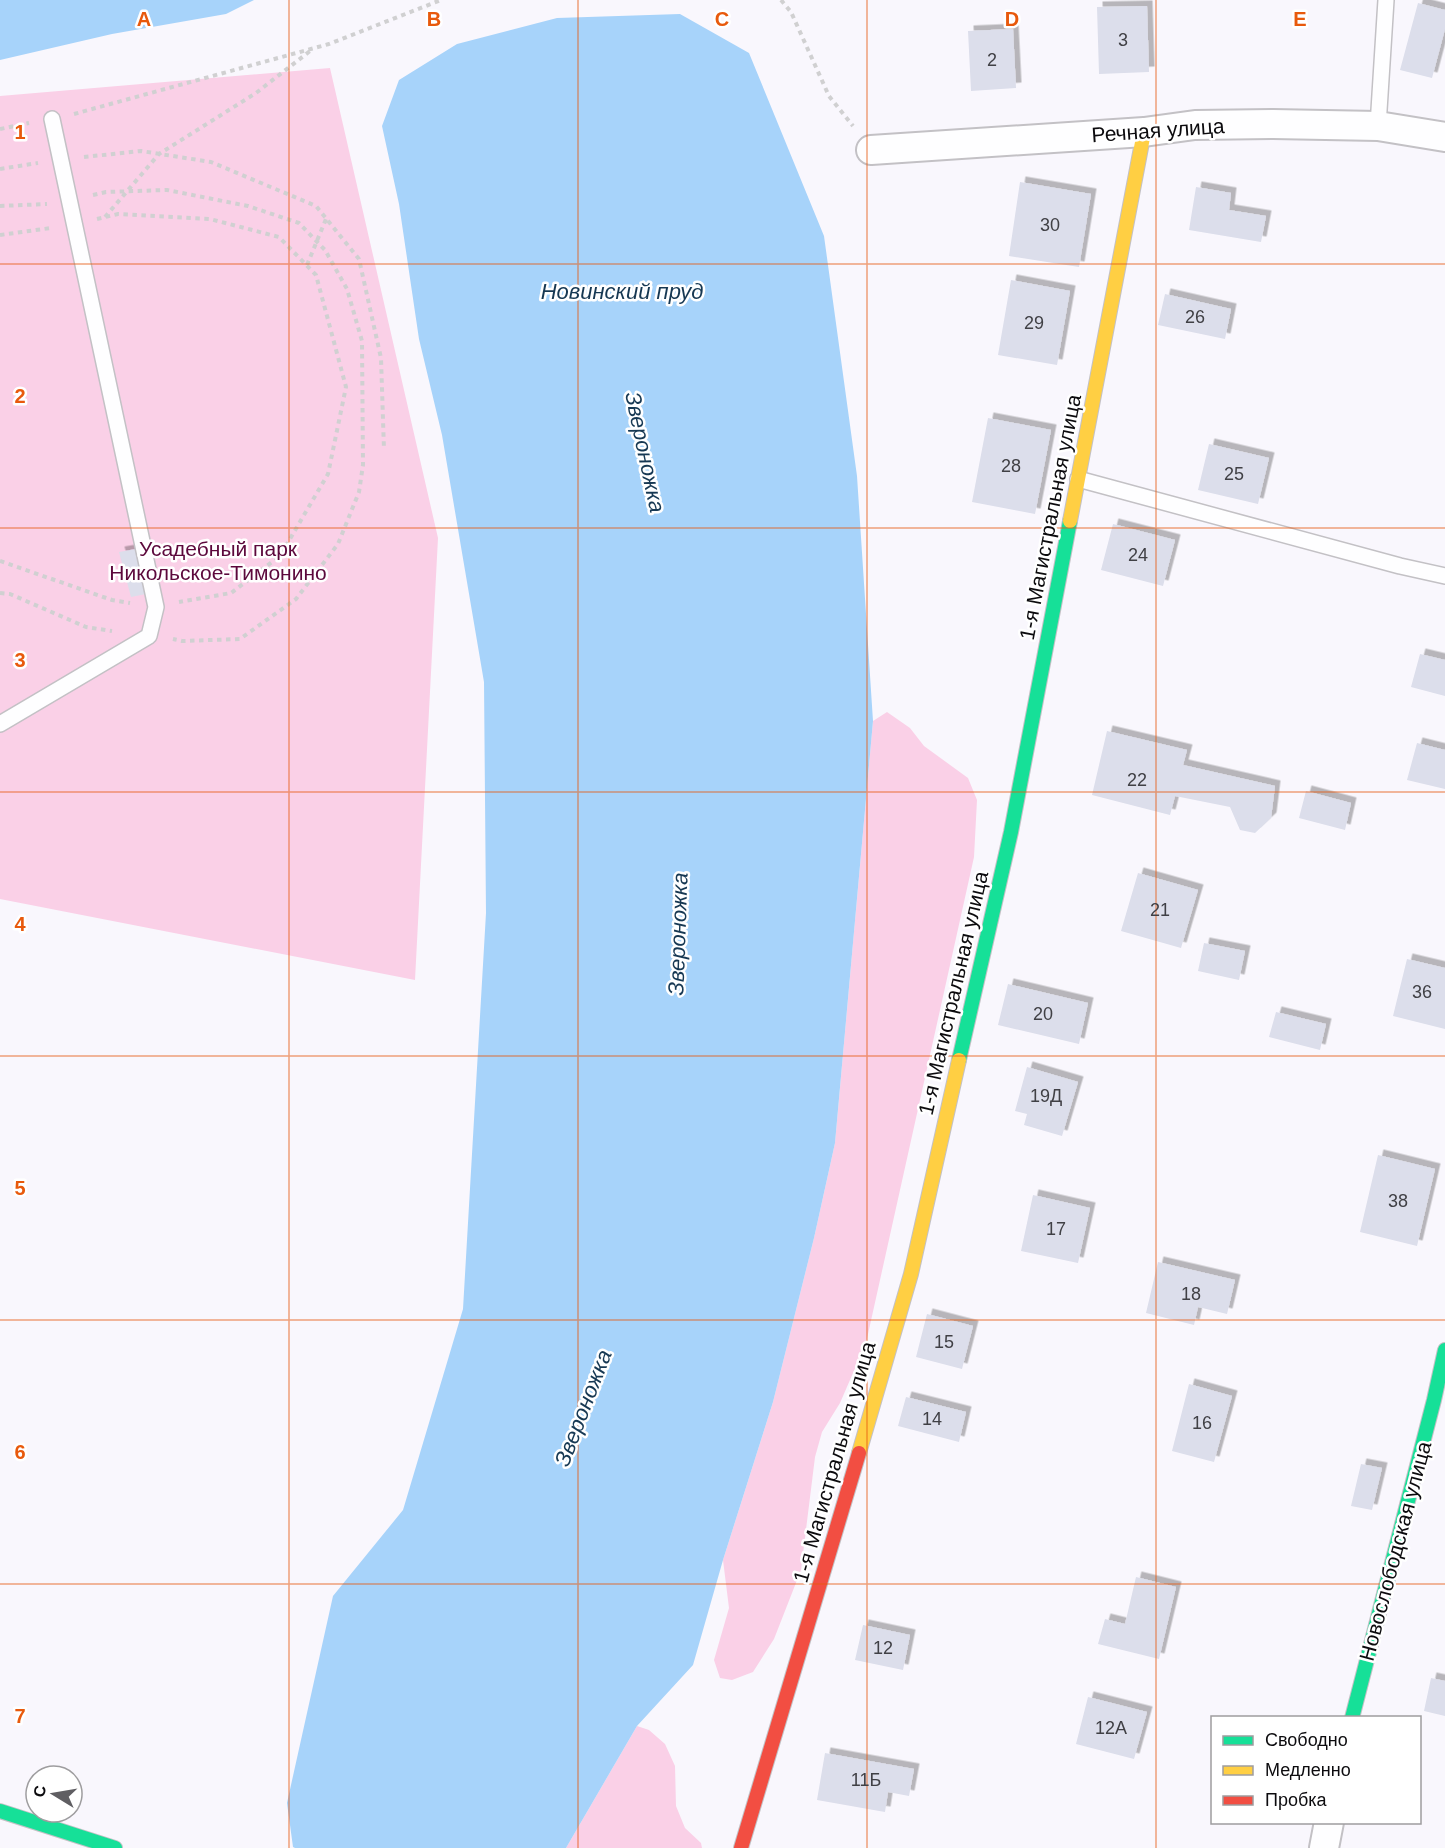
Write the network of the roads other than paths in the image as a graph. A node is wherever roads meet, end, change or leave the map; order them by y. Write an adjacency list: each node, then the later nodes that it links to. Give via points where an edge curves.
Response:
1 (1386, 0): 3 (lane)
2 (52, 118): 9 (lane, via 156,607 149,636)
3 (1378, 126): 4 (street, Речная улица, via 1195,125); 5 (street, Речная улица)
4 (1144, 132): 6 (street, Речная улица); 7 (street, 1-я Магистральная улица)
5 (1445, 137)
6 (871, 150)
7 (1078, 478): 8 (lane); 15 (street, 1-я Магистральная улица, via 1011,832 911,1274)
8 (1445, 576)
9 (0, 724)
10 (1445, 1350): 11 (street, Новослободская улица)
11 (1353, 1716)
12 (0, 1810): 14 (street)
13 (1329, 1824): 16 (street)
14 (115, 1848)
15 (741, 1848)
16 (1324, 1848)

